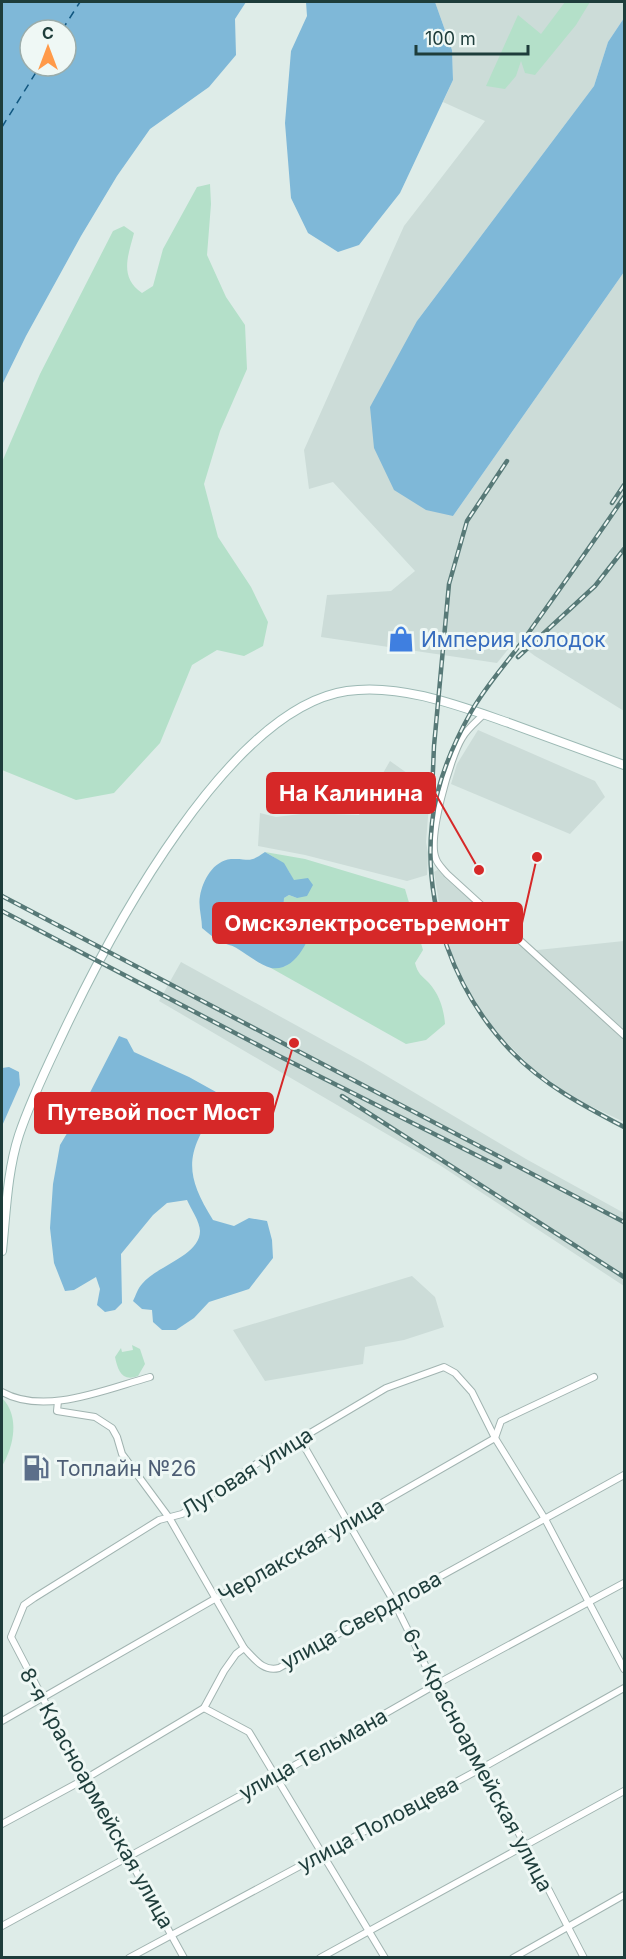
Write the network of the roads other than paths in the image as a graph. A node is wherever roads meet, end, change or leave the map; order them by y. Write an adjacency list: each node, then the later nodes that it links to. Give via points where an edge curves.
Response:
1 (484, 714): 2 (main road); 3 (street, via 463,737 451,762 436,821 436,860); 4 (main road, via 439,699 376,690 336,693 309,702 284,718 229,770 169,845 92,972 34,1095 14,1153)
2 (624, 765)
3 (624, 1035)
4 (2, 1251)
5 (150, 1377): 8 (street)
6 (594, 1377): 9 (street, Черлакская улица, via 501,1421)
7 (2, 1392): 8 (street, via 15,1400)
8 (58, 1401): 12 (street, улица Свердлова, via 57,1411 95,1417 112,1428 122,1454)
9 (495, 1438): 10 (street, Луговая улица, via 472,1392 444,1367 386,1388); 13 (street); 14 (street, Черлакская улица)
10 (300, 1439): 12 (street, Луговая улица); 14 (street, 6-я Красноармейская улица)
11 (624, 1475): 13 (street, улица Свердлова)
12 (170, 1519): 16 (street, улица Свердлова); 19 (street, Луговая улица, via 159,1520)
13 (545, 1519): 17 (street, улица Свердлова); 18 (street)
14 (347, 1523): 16 (street, Черлакская улица); 17 (street, 6-я Красноармейская улица)
15 (624, 1583): 18 (street, улица Тельмана)
16 (215, 1598): 20 (street, улица Свердлова); 24 (street, Черлакская улица)
17 (394, 1602): 20 (street, улица Свердлова, via 279,1668 264,1667); 22 (street, 6-я Красноармейская улица)
18 (588, 1603): 21 (street); 22 (street, улица Тельмана)
19 (24, 1605): 24 (street, 8-я Красноармейская улица, via 11,1637)
20 (244, 1648): 25 (street, via 224,1671)
21 (624, 1669)
22 (435, 1685): 27 (street, 6-я Красноармейская улица); 28 (street, улица Тельмана)
23 (624, 1688): 27 (street, улица Половцева)
24 (42, 1698): 26 (street, Черлакская улица); 29 (street, 8-я Красноармейская улица)
25 (204, 1708): 28 (street, via 249,1732); 29 (street)
26 (2, 1721)
27 (482, 1768): 32 (street, 6-я Красноармейская улица); 33 (street, улица Половцева)
28 (276, 1776): 33 (street); 34 (street, улица Тельмана)
29 (85, 1779): 31 (street); 34 (street, 8-я Красноармейская улица)
30 (624, 1791): 32 (street)
31 (2, 1824)
32 (526, 1846): 37 (street, 6-я Красноармейская улица); 38 (street)
33 (323, 1854): 38 (street); 39 (street, улица Половцева)
34 (128, 1857): 36 (street, улица Тельмана); 39 (street, 8-я Красноармейская улица)
35 (624, 1895): 37 (street)
36 (2, 1926)
37 (567, 1928): 44 (street); 45 (street, 6-я Красноармейская улица)
38 (368, 1931): 42 (street); 43 (street)
39 (171, 1935): 40 (street, улица Половцева); 41 (street, 8-я Красноармейская улица)
40 (129, 1958)
41 (184, 1958)
42 (320, 1958)
43 (384, 1958)
44 (513, 1958)
45 (584, 1958)

